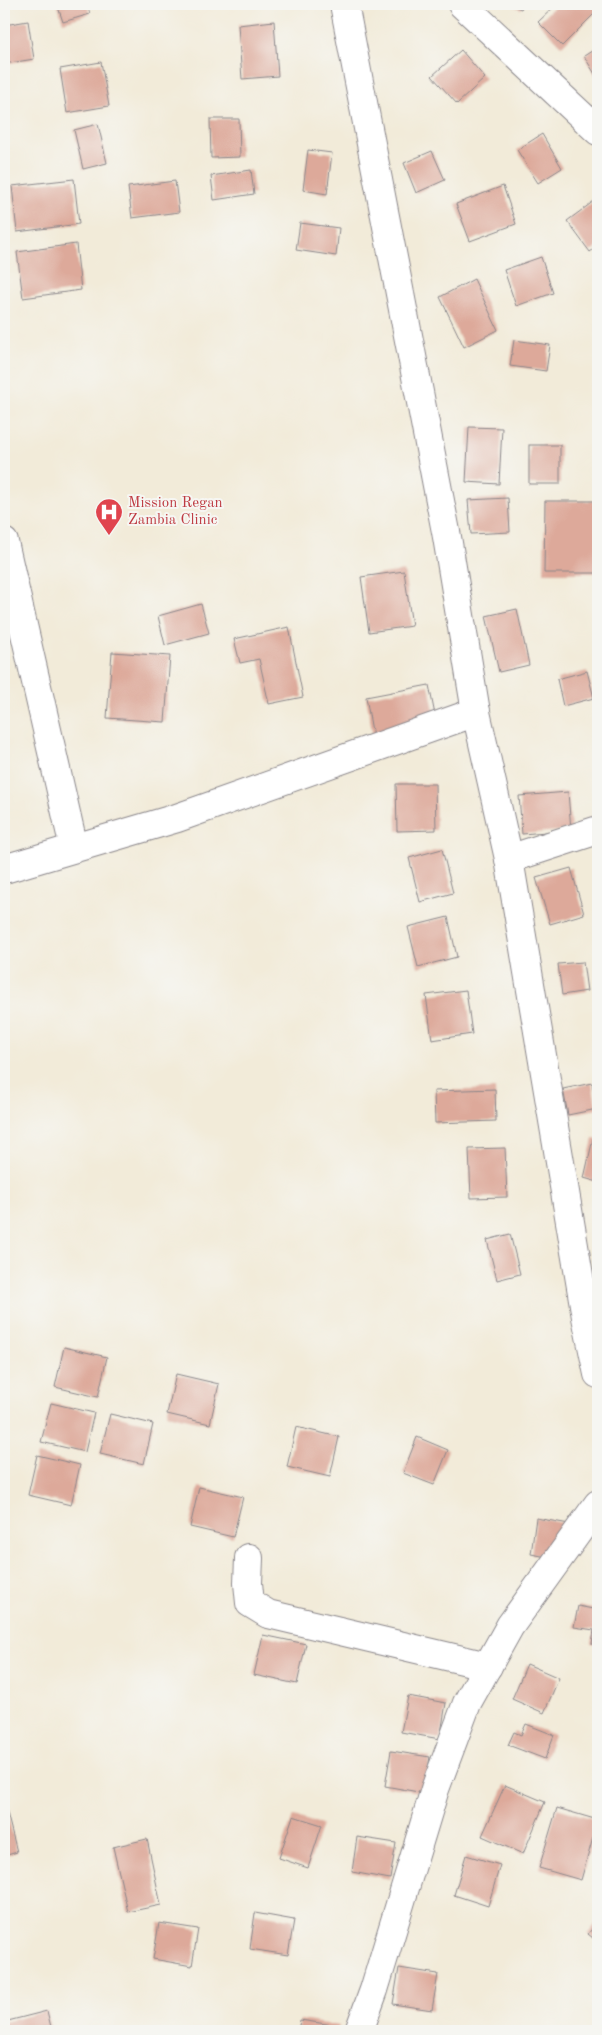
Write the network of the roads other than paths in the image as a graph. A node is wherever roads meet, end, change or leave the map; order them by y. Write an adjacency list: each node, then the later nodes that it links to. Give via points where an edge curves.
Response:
1 (344, 4): 5 (street, via 447,537)
2 (462, 4): 3 (street)
3 (597, 127)
4 (4, 542): 7 (street)
5 (476, 712): 7 (street, via 177,818); 8 (street)
6 (598, 830): 8 (street)
7 (74, 848): 9 (street)
8 (509, 859): 10 (street)
9 (4, 869)
10 (598, 1374)
11 (598, 1504): 13 (street, via 510,1626)
12 (249, 1558): 13 (street, via 250,1603 268,1614)
13 (488, 1666): 14 (street, via 467,1703 435,1789)
14 (359, 2031)

